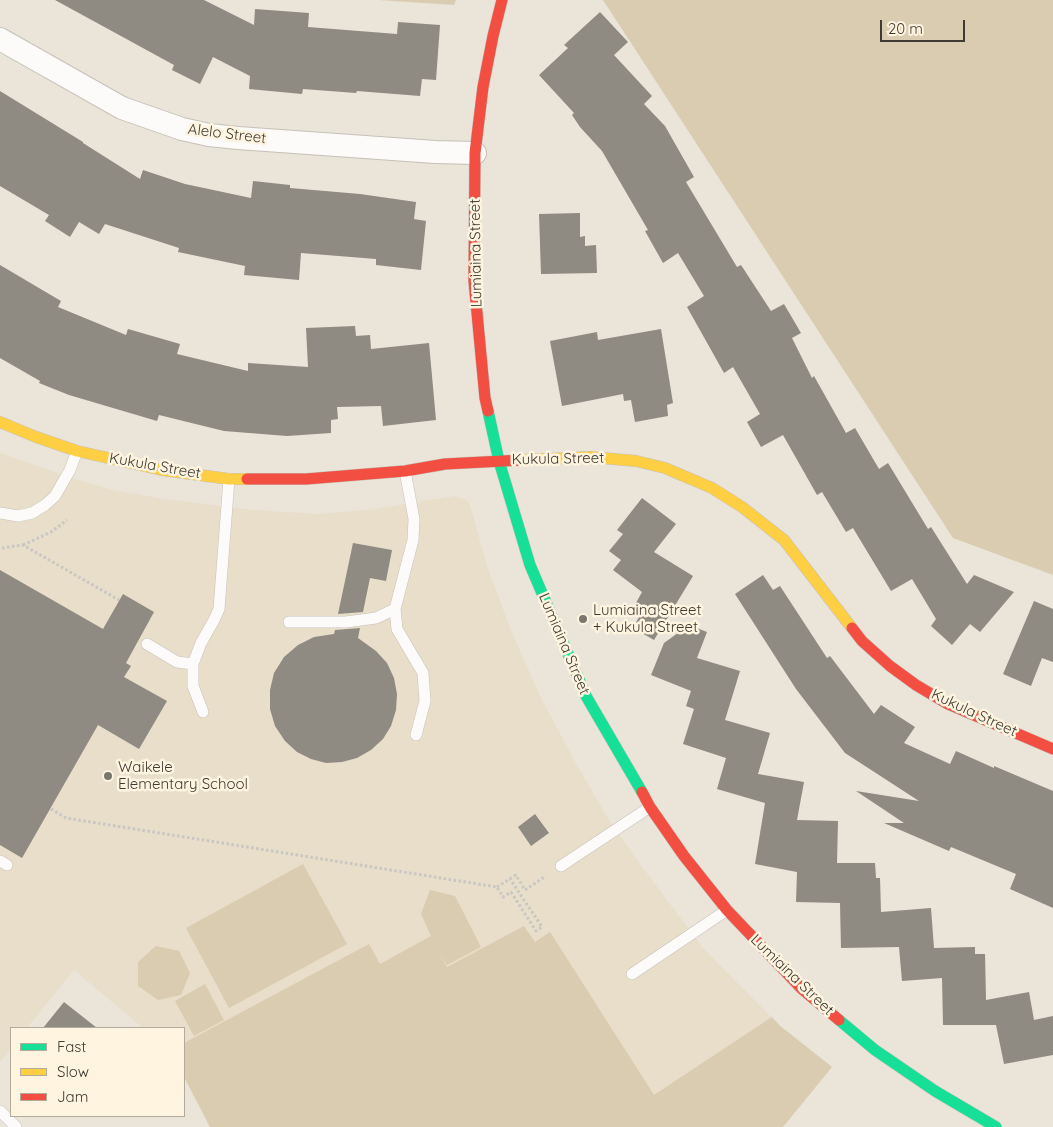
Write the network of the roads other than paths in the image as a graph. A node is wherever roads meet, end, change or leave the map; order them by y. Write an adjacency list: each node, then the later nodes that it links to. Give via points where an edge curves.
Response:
1 (502, 0): 3 (street, Lumiaina Street, via 483,87)
2 (0, 39): 3 (street, Alelo Street, via 122,108 182,129 238,138)
3 (475, 153): 6 (street, Lumiaina Street, via 474,281 485,398)
4 (0, 422): 5 (street, Kukula Street)
5 (77, 451): 8 (street, Kukula Street, via 162,470); 9 (lane, via 55,496 45,505 32,513 18,516)
6 (499, 461): 7 (street, Kukula Street, via 445,464); 16 (street, Kukula Street, via 591,456 636,461 665,468 712,488 784,540 862,641 890,666 948,704); 17 (street, Lumiaina Street, via 530,565 586,696)
7 (406, 471): 8 (street, Kukula Street, via 306,479); 10 (lane, via 414,519 413,540)
8 (229, 479): 13 (lane, via 219,609)
9 (0, 512)
10 (395, 609): 11 (lane, via 376,618 346,622); 15 (lane, via 398,628 423,673 425,701)
11 (289, 622)
12 (147, 644): 13 (lane, via 177,662)
13 (193, 664): 14 (lane, via 193,686)
14 (203, 712)
15 (416, 735)
16 (1053, 748)
17 (650, 807): 18 (lane); 19 (street, Lumiaina Street)
18 (561, 866)
19 (727, 910): 20 (lane); 23 (street, Lumiaina Street, via 802,988 874,1050)
20 (632, 974)
21 (0, 1110): 22 (lane)
22 (16, 1127)
23 (996, 1127)

